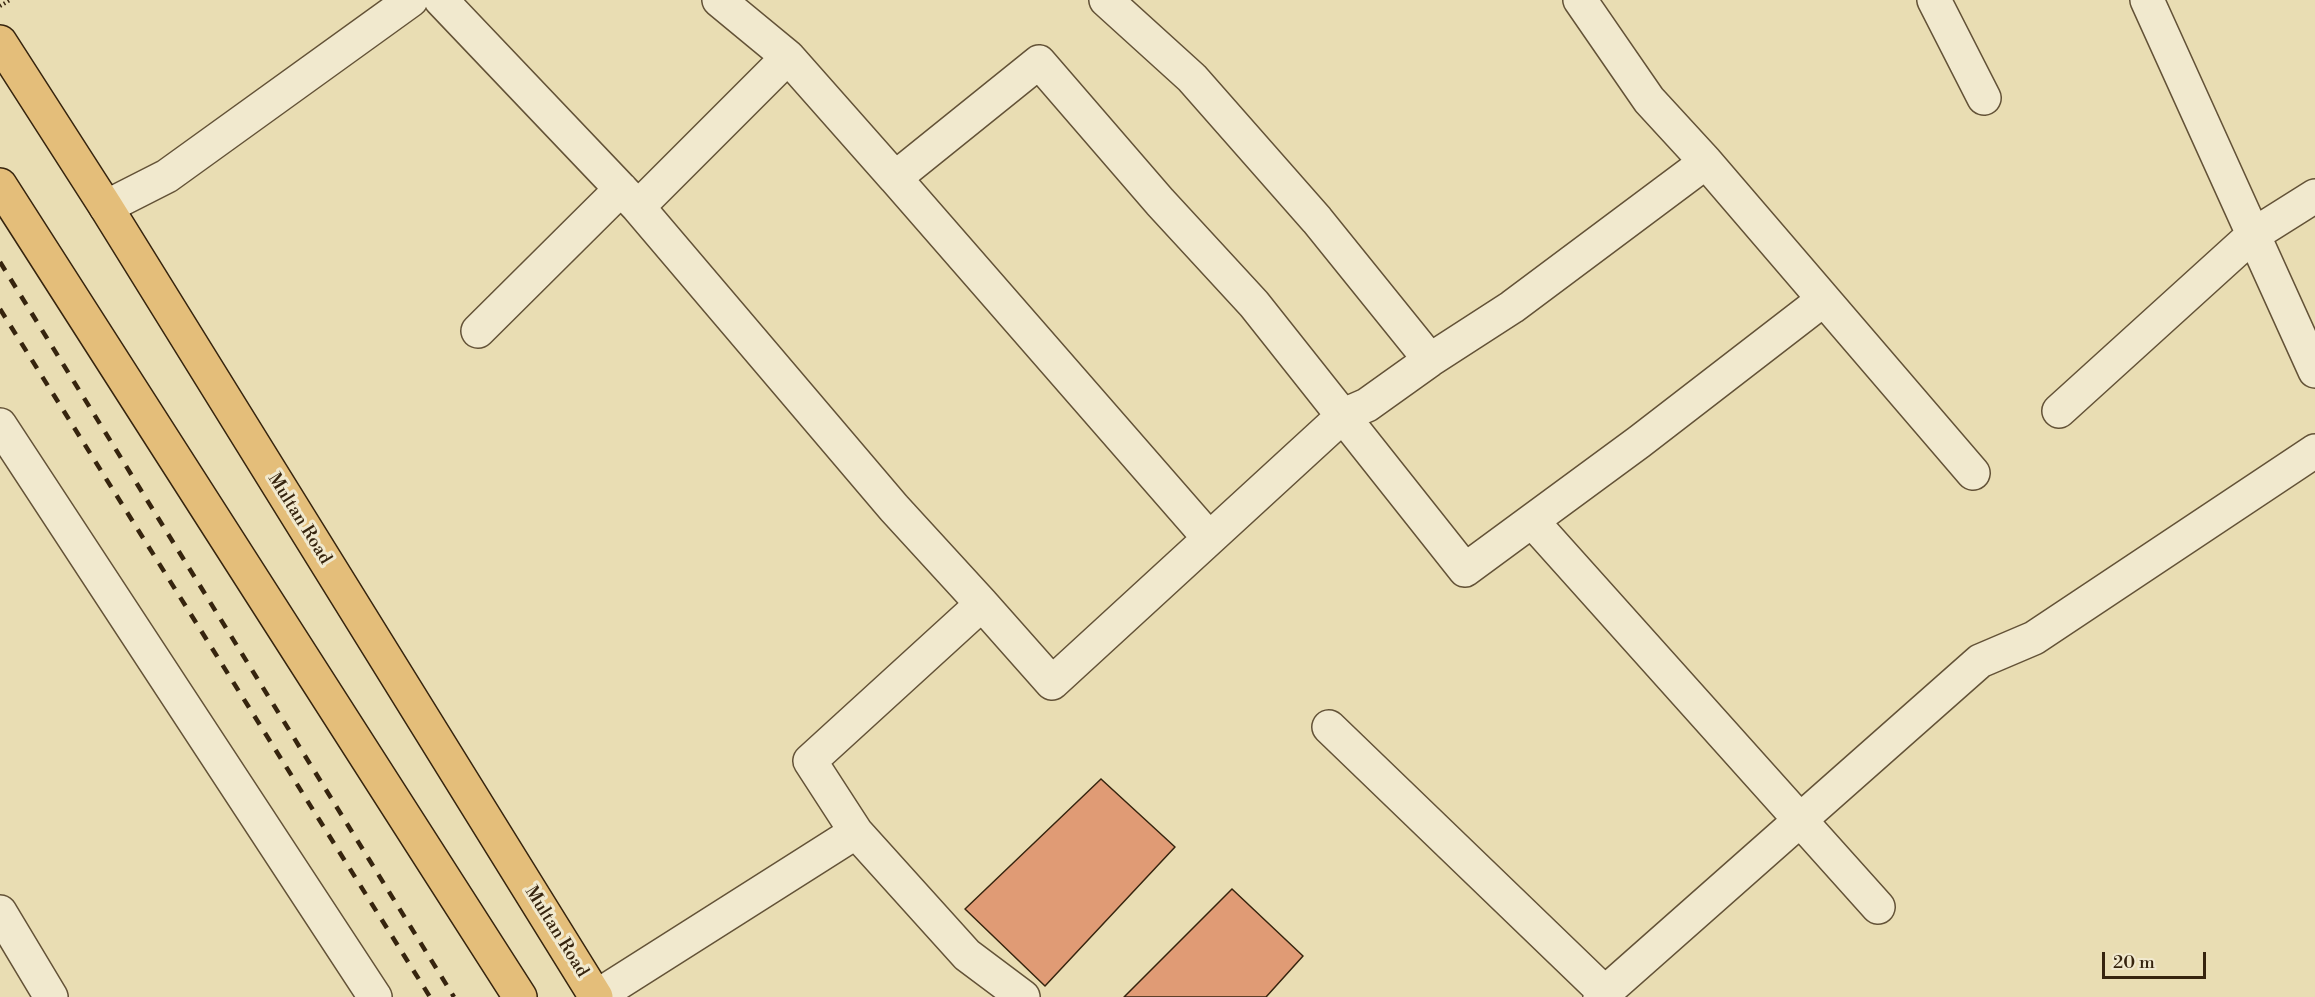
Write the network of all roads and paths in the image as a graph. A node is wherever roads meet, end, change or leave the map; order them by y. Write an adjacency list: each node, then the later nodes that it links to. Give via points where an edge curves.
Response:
1 (10, 0): 9 (path)
2 (411, 0): 18 (street, via 167,176)
3 (441, 0): 17 (street)
4 (719, 0): 11 (street)
5 (1106, 0): 22 (street, via 1192,78 1317,220)
6 (1580, 0): 13 (street, via 1649,100)
7 (1934, 0): 12 (street)
8 (2147, 0): 19 (street)
9 (0, 6)
10 (0, 42): 18 (main road, Multan Road)
11 (788, 57): 14 (street); 17 (street)
12 (1984, 98)
13 (1706, 162): 20 (street); 22 (street, via 1512,307)
14 (895, 178): 25 (street, via 1039,62 1254,304); 30 (street)
15 (0, 185): 40 (main road)
16 (2315, 196): 19 (street)
17 (630, 198): 21 (street); 31 (street, via 894,508)
18 (106, 207): 41 (main road, Multan Road)
19 (2253, 235): 23 (street); 24 (street)
20 (1823, 300): 28 (street); 29 (street)
21 (478, 331)
22 (1430, 360): 25 (street, via 1367,405)
23 (2315, 371)
24 (2059, 411)
25 (1344, 415): 29 (street, via 1465,570); 30 (street)
26 (0, 424): 39 (street)
27 (2315, 451): 33 (street, via 2034,638 1980,661)
28 (1973, 473)
29 (1532, 521): 33 (street)
30 (1209, 538): 31 (street, via 1052,683)
31 (982, 604): 34 (street, via 810,761)
32 (1329, 727): 37 (street)
33 (1800, 820): 35 (street); 37 (street)
34 (856, 832): 41 (street); 42 (street, via 967,955)
35 (1878, 908)
36 (0, 912): 38 (street)
37 (1603, 995)
38 (51, 997)
39 (375, 997)
40 (519, 997)
41 (596, 997)
42 (1023, 997)

